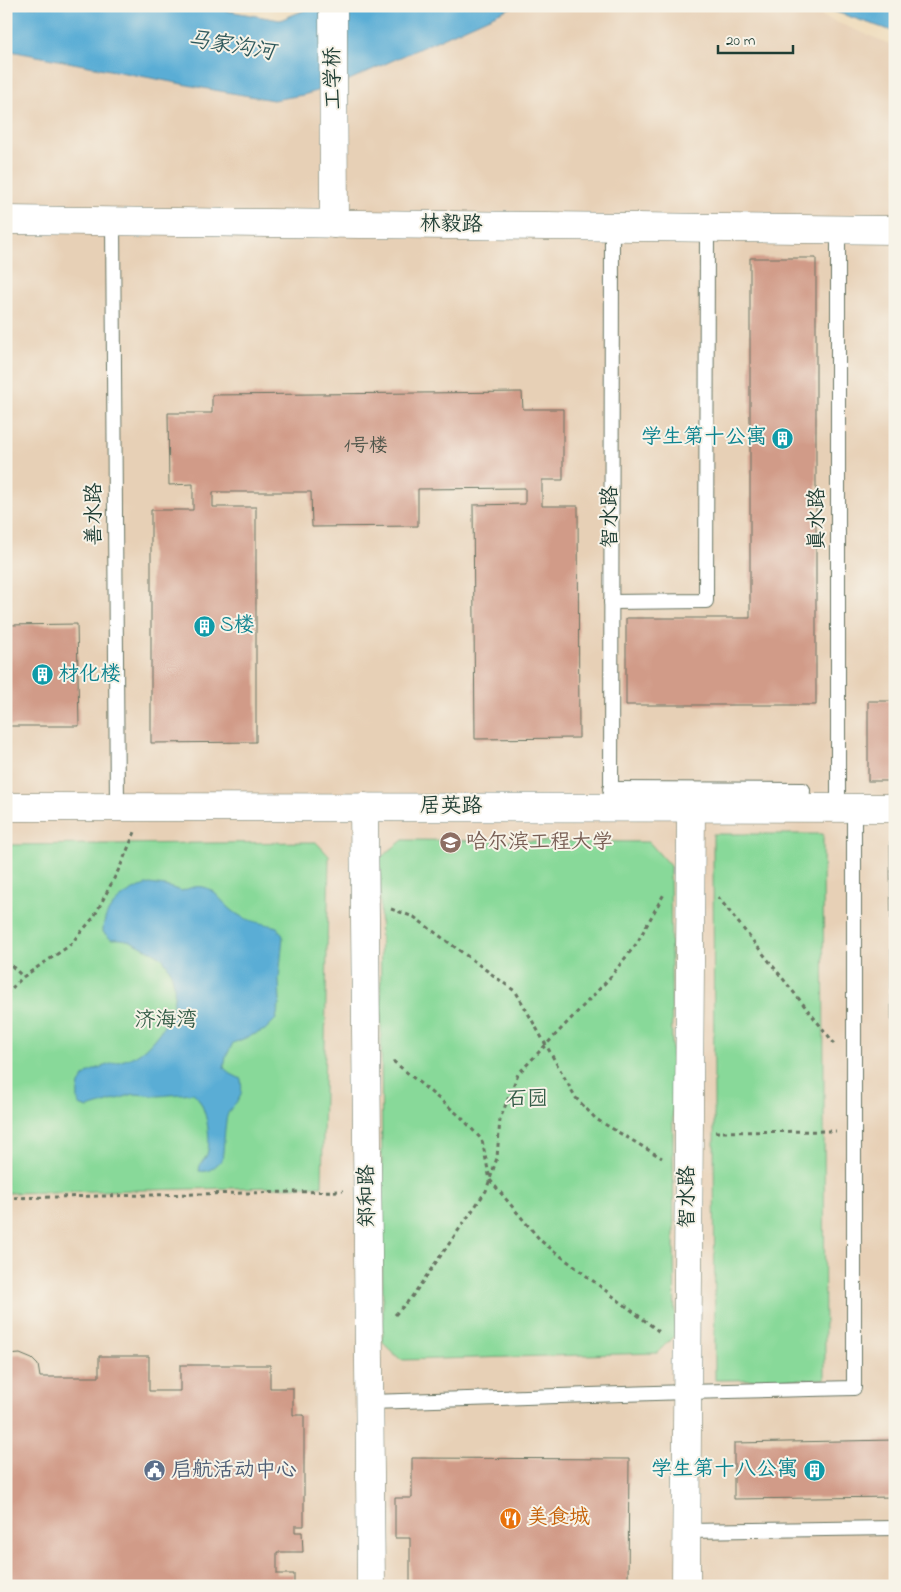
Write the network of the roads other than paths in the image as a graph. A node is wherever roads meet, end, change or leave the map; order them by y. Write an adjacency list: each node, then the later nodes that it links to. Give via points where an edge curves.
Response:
1 (333, 6): 4 (street, 工学桥)
2 (6, 220): 3 (street, 林毅路)
3 (113, 221): 4 (street, 林毅路); 12 (lane, 善水路)
4 (334, 224): 5 (street, 林毅路)
5 (612, 227): 6 (street, 林毅路); 9 (lane, 智水路)
6 (707, 228): 7 (street, 林毅路); 9 (lane, via 706,601)
7 (838, 230): 8 (street, 林毅路); 16 (lane, 真水路)
8 (895, 230)
9 (611, 602): 10 (lane, 智水路)
10 (611, 798): 13 (street, 居英路); 14 (street, 居英路); 15 (lane, via 803,790)
11 (6, 807): 12 (street, 居英路)
12 (117, 807): 13 (street, 居英路)
13 (364, 807): 19 (street, 郑和路)
14 (690, 807): 15 (street, 居英路); 18 (street, 智水路)
15 (802, 807): 16 (street, 居英路)
16 (846, 808): 17 (street, 居英路); 18 (lane, 真水路, via 854,1068 854,1388)
17 (895, 808)
18 (687, 1392): 19 (lane); 21 (street, 智水路)
19 (370, 1402): 22 (street, 郑和路)
20 (895, 1528): 21 (lane)
21 (687, 1531): 23 (street, 智水路)
22 (371, 1586)
23 (686, 1586)

